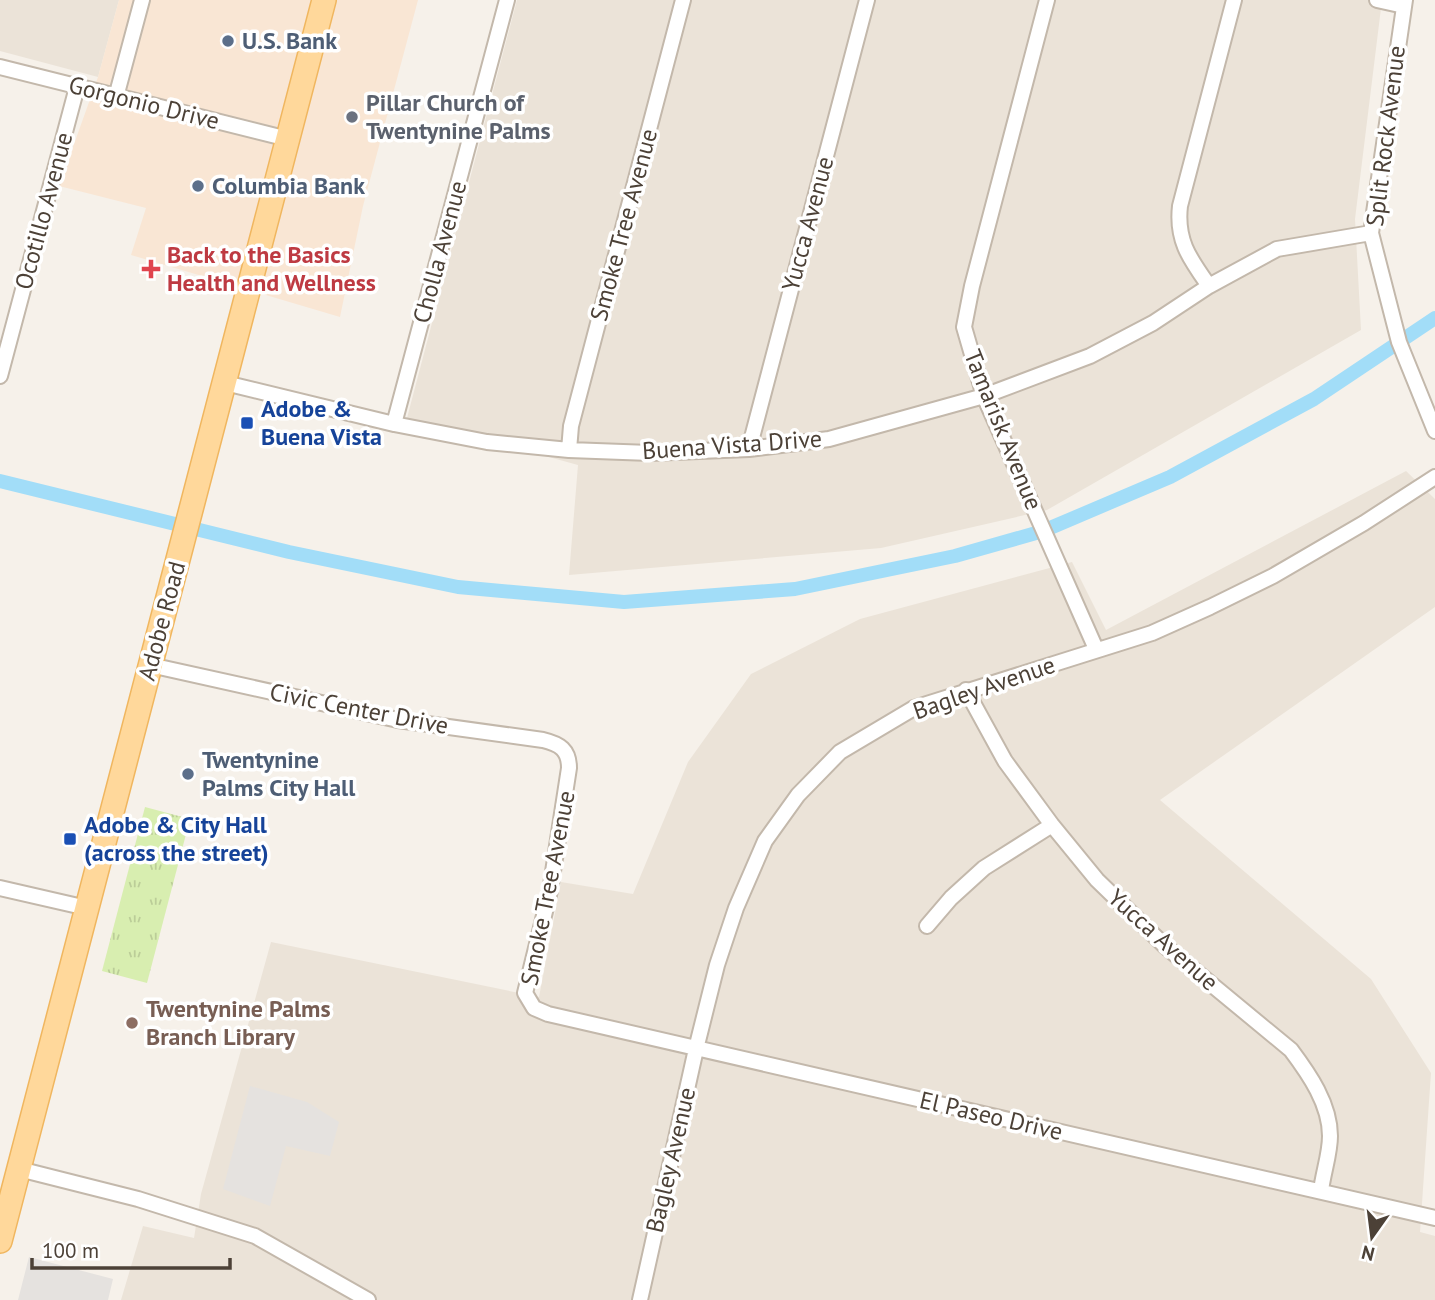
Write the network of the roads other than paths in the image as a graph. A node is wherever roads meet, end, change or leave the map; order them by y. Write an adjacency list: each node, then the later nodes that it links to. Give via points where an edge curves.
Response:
1 (142, 0): 12 (street)
2 (324, 0): 13 (main road, Adobe Road)
3 (507, 0): 19 (street, Cholla Avenue)
4 (683, 0): 22 (street, Smoke Tree Avenue, via 571,426)
5 (866, 0): 21 (street, Yucca Avenue)
6 (1047, 0): 18 (street, Tamarisk Avenue, via 966,310 964,327)
7 (1234, 0): 15 (street, via 1179,214 1181,241)
8 (1377, 0): 9 (street)
9 (1405, 3): 14 (street, Split Rock Avenue)
10 (0, 67): 11 (street, Gorgonio Drive)
11 (77, 87): 12 (street, Gorgonio Drive); 16 (street, Ocotillo Avenue)
12 (117, 97): 13 (street, Gorgonio Drive)
13 (288, 139): 17 (main road, Adobe Road)
14 (1371, 233): 15 (street, Buena Vista Drive, via 1277,249); 20 (street, Split Rock Avenue, via 1399,342)
15 (1209, 286): 18 (street, Buena Vista Drive, via 1090,356)
16 (0, 376)
17 (225, 383): 19 (street, Buena Vista Drive); 25 (main road, Adobe Road)
18 (984, 396): 21 (street, Buena Vista Drive, via 828,439); 24 (street, Tamarisk Avenue)
19 (394, 424): 22 (street, Buena Vista Drive, via 487,442)
20 (1435, 431)
21 (749, 449): 22 (street, Buena Vista Drive)
22 (569, 450)
23 (1435, 477): 24 (street, Bagley Avenue, via 1273,576 1152,633)
24 (1096, 649): 26 (street, Bagley Avenue)
25 (150, 665): 27 (street, Civic Center Drive, via 398,720 543,740); 30 (main road, Adobe Road)
26 (966, 690): 28 (street, Yucca Avenue, via 1004,761); 33 (street, Bagley Avenue, via 914,708 876,729 840,752 798,795 765,841 736,908)
27 (566, 751): 32 (street, Smoke Tree Avenue, via 569,768 564,816 525,993 534,1008)
28 (1052, 825): 31 (street, via 984,868); 35 (street, Yucca Avenue, via 1135,917 1291,1050 1320,1094 1330,1134)
29 (0, 888): 30 (street)
30 (87, 908): 34 (main road, Adobe Road)
31 (927, 926)
32 (548, 1014): 33 (street, El Paseo Drive)
33 (696, 1049): 35 (street, El Paseo Drive); 39 (street, Bagley Avenue)
34 (19, 1168): 37 (main road, Adobe Road); 38 (street, via 254,1236)
35 (1321, 1191): 36 (street, El Paseo Drive)
36 (1435, 1218)
37 (0, 1241)
38 (368, 1300)
39 (640, 1300)

